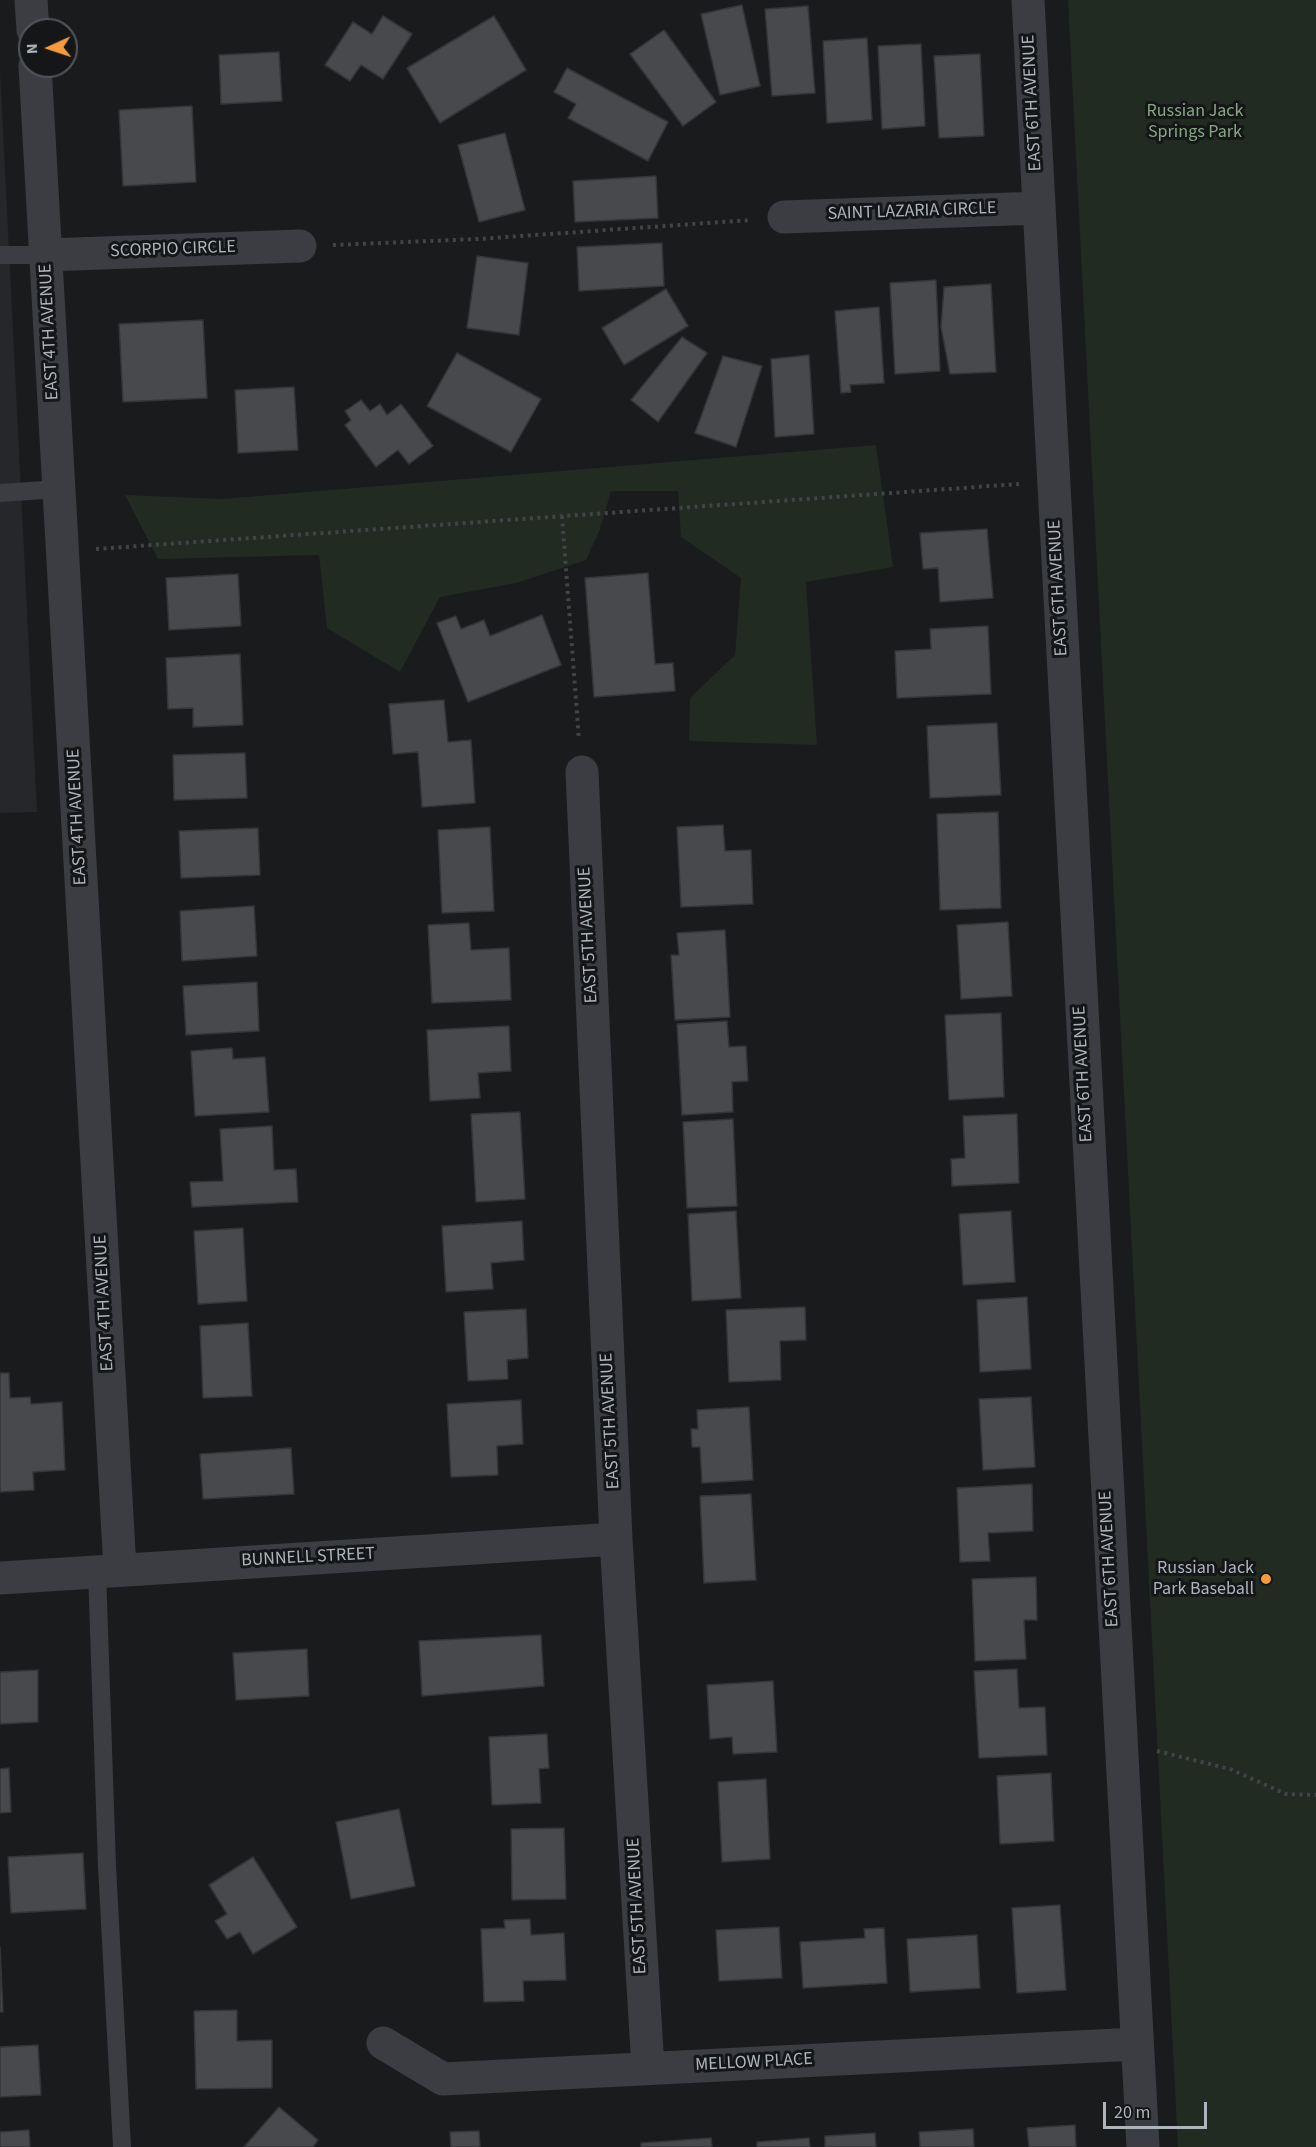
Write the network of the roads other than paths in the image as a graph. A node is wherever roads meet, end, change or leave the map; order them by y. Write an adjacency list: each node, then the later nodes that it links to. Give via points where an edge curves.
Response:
1 (31, 0): 3 (street)
2 (1028, 0): 5 (street, EAST 6TH AVENUE)
3 (32, 18)
4 (36, 78): 9 (street, EAST 4TH AVENUE)
5 (1039, 208): 6 (street, SAINT LAZARIA CIRCLE); 17 (street, EAST 6TH AVENUE)
6 (784, 217)
7 (300, 246): 9 (street, SCORPIO CIRCLE)
8 (0, 255): 9 (lane)
9 (45, 255): 10 (street, EAST 4TH AVENUE)
10 (59, 489): 11 (lane); 14 (street, EAST 4TH AVENUE)
11 (0, 493)
12 (582, 772): 13 (street, EAST 5TH AVENUE)
13 (616, 1539): 14 (street, BUNNELL STREET); 18 (street, EAST 5TH AVENUE)
14 (108, 1570): 15 (street, BUNNELL STREET); 19 (lane, via 107,1866)
15 (0, 1578)
16 (383, 2043): 18 (street, MELLOW PLACE, via 443,2079)
17 (1136, 2044): 18 (street, MELLOW PLACE); 20 (street, EAST 6TH AVENUE)
18 (648, 2068)
19 (122, 2147)
20 (1143, 2147)

